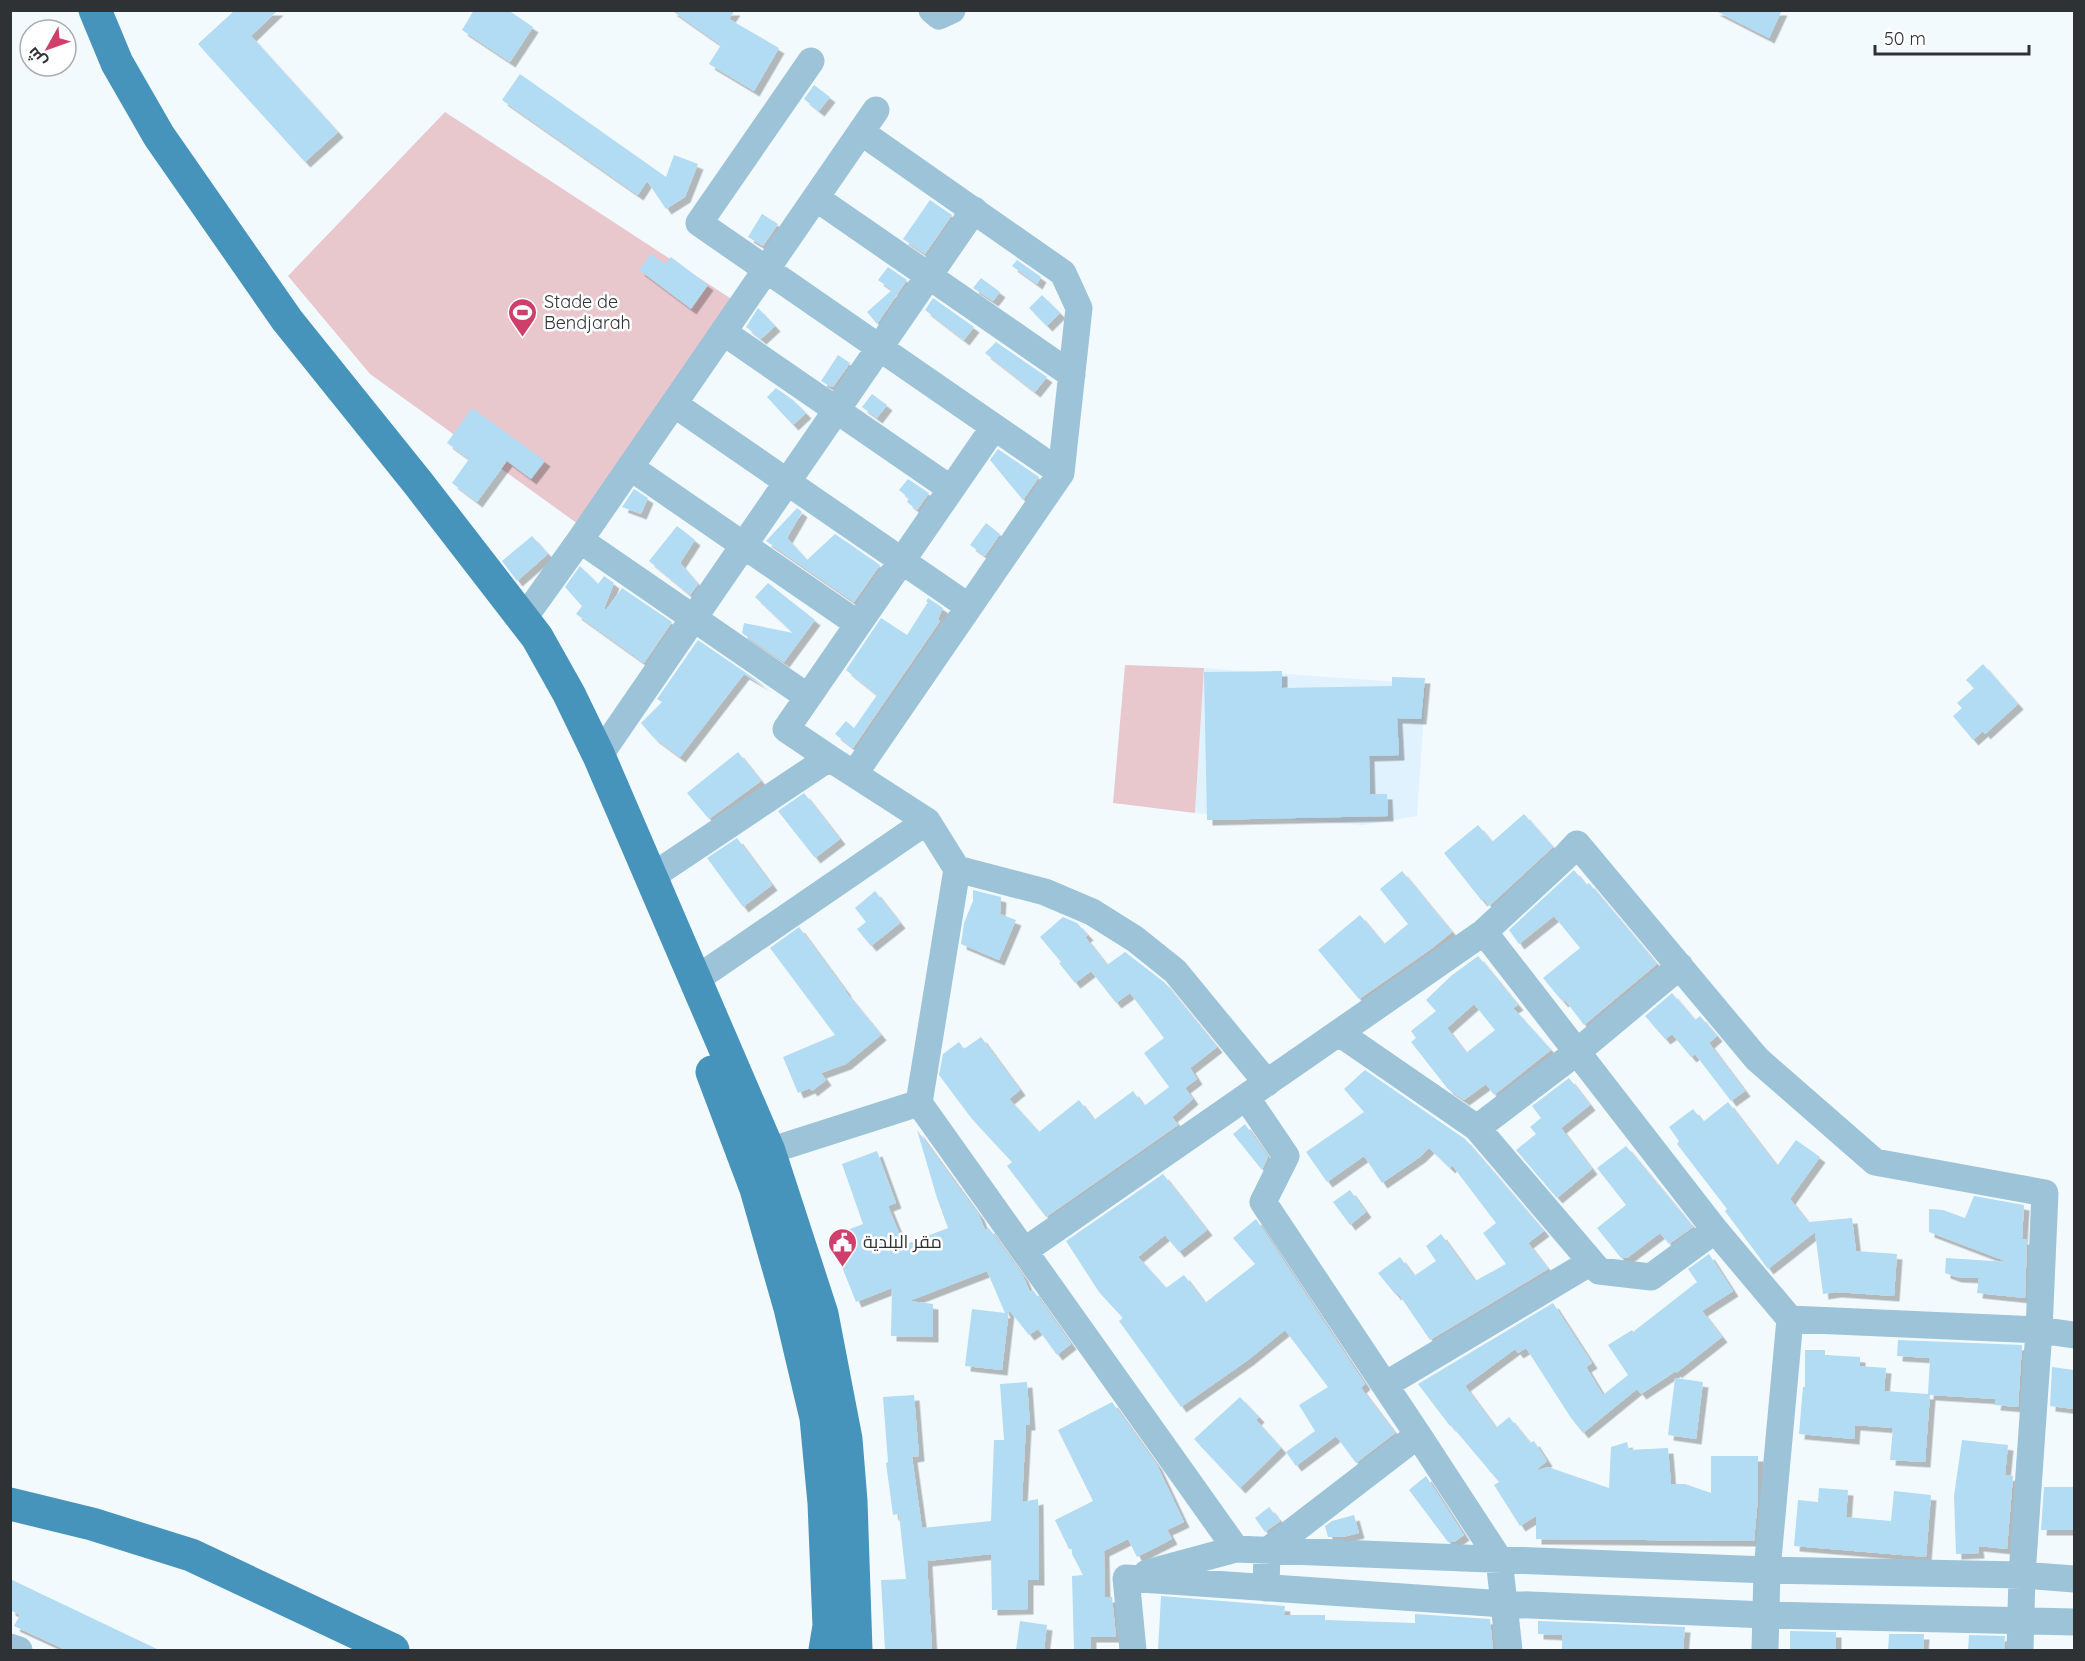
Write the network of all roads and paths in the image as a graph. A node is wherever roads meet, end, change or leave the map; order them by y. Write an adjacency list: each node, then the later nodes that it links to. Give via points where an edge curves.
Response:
1 (95, 10): 11 (main road, via 117,63 159,136)
2 (932, 10): 3 (street, via 939,16)
3 (952, 10)
4 (811, 62): 9 (street, via 699,223)
5 (876, 110): 6 (street)
6 (861, 132): 7 (street); 8 (street)
7 (816, 198): 9 (street); 10 (street)
8 (974, 210): 10 (street); 14 (street, via 1063,273 1079,308)
9 (766, 269): 12 (street); 13 (street)
10 (929, 276): 13 (street); 14 (street)
11 (287, 320): 26 (main road); 71 (main road, via 318,382 341,417 471,580 543,692 584,776 712,1073 756,1189 816,1418 829,1626)
12 (723, 332): 15 (street); 16 (street)
13 (880, 348): 16 (street); 17 (street)
14 (1072, 375): 19 (street)
15 (674, 404): 18 (street); 20 (street)
16 (837, 410): 20 (street); 21 (street)
17 (994, 427): 19 (street); 21 (street)
18 (630, 467): 22 (street); 23 (street)
19 (1061, 473): 25 (street)
20 (788, 482): 23 (street); 24 (street)
21 (951, 489): 24 (street)
22 (580, 540): 26 (street); 27 (street)
23 (744, 546): 27 (street); 28 (street)
24 (902, 561): 25 (street); 28 (street)
25 (969, 607): 32 (street)
26 (524, 618): 30 (main road, via 569,694)
27 (694, 618): 29 (street); 30 (street)
28 (858, 624): 29 (street)
29 (808, 698): 31 (street, via 786,729)
30 (599, 756): 35 (main road)
31 (829, 758): 32 (street); 35 (street)
32 (855, 773): 33 (street)
33 (927, 821): 34 (street); 38 (street)
34 (957, 869): 41 (street, via 1045,892 1092,912 1135,939 1175,971); 42 (street)
35 (651, 877): 38 (main road)
36 (1484, 932): 37 (street, via 1577,844); 39 (street); 40 (street)
37 (1680, 966): 40 (street); 49 (street, via 1757,1059 1875,1162 2045,1193)
38 (695, 980): 44 (main road)
39 (1339, 1033): 41 (street); 43 (street)
40 (1577, 1052): 43 (street); 45 (street)
41 (1257, 1090): 46 (street); 51 (street, via 1286,1156 1263,1202)
42 (920, 1103): 44 (street); 46 (street)
43 (1477, 1128): 47 (street)
44 (769, 1151): 72 (main road, via 822,1314 846,1439)
45 (1715, 1230): 47 (street, via 1651,1277 1599,1271); 48 (street)
46 (1024, 1251): 55 (street)
47 (1591, 1262): 51 (street)
48 (1790, 1319): 49 (street); 58 (street)
49 (2039, 1330): 50 (street); 59 (street)
50 (2074, 1335)
51 (1385, 1385): 52 (street)
52 (1418, 1435): 56 (street); 57 (street)
53 (10, 1504): 70 (main road, via 191,1555)
54 (10, 1514): 69 (main road, via 184,1571)
55 (1236, 1549): 56 (street); 60 (street)
56 (1268, 1551): 57 (street); 62 (street)
57 (1499, 1559): 58 (street); 63 (street)
58 (1767, 1570): 59 (street); 64 (street)
59 (2022, 1575): 61 (street); 65 (street)
60 (1126, 1578): 62 (street); 73 (street)
61 (2074, 1579)
62 (1266, 1588): 63 (street)
63 (1504, 1604): 64 (street); 74 (street)
64 (1766, 1615): 65 (street); 75 (street)
65 (2021, 1621): 66 (street); 76 (street)
66 (2074, 1622)
67 (10, 1647): 68 (street)
68 (19, 1650)
69 (344, 1650)
70 (393, 1650)
71 (825, 1650)
72 (856, 1650)
73 (1133, 1650)
74 (1509, 1650)
75 (1765, 1650)
76 (2020, 1650)

